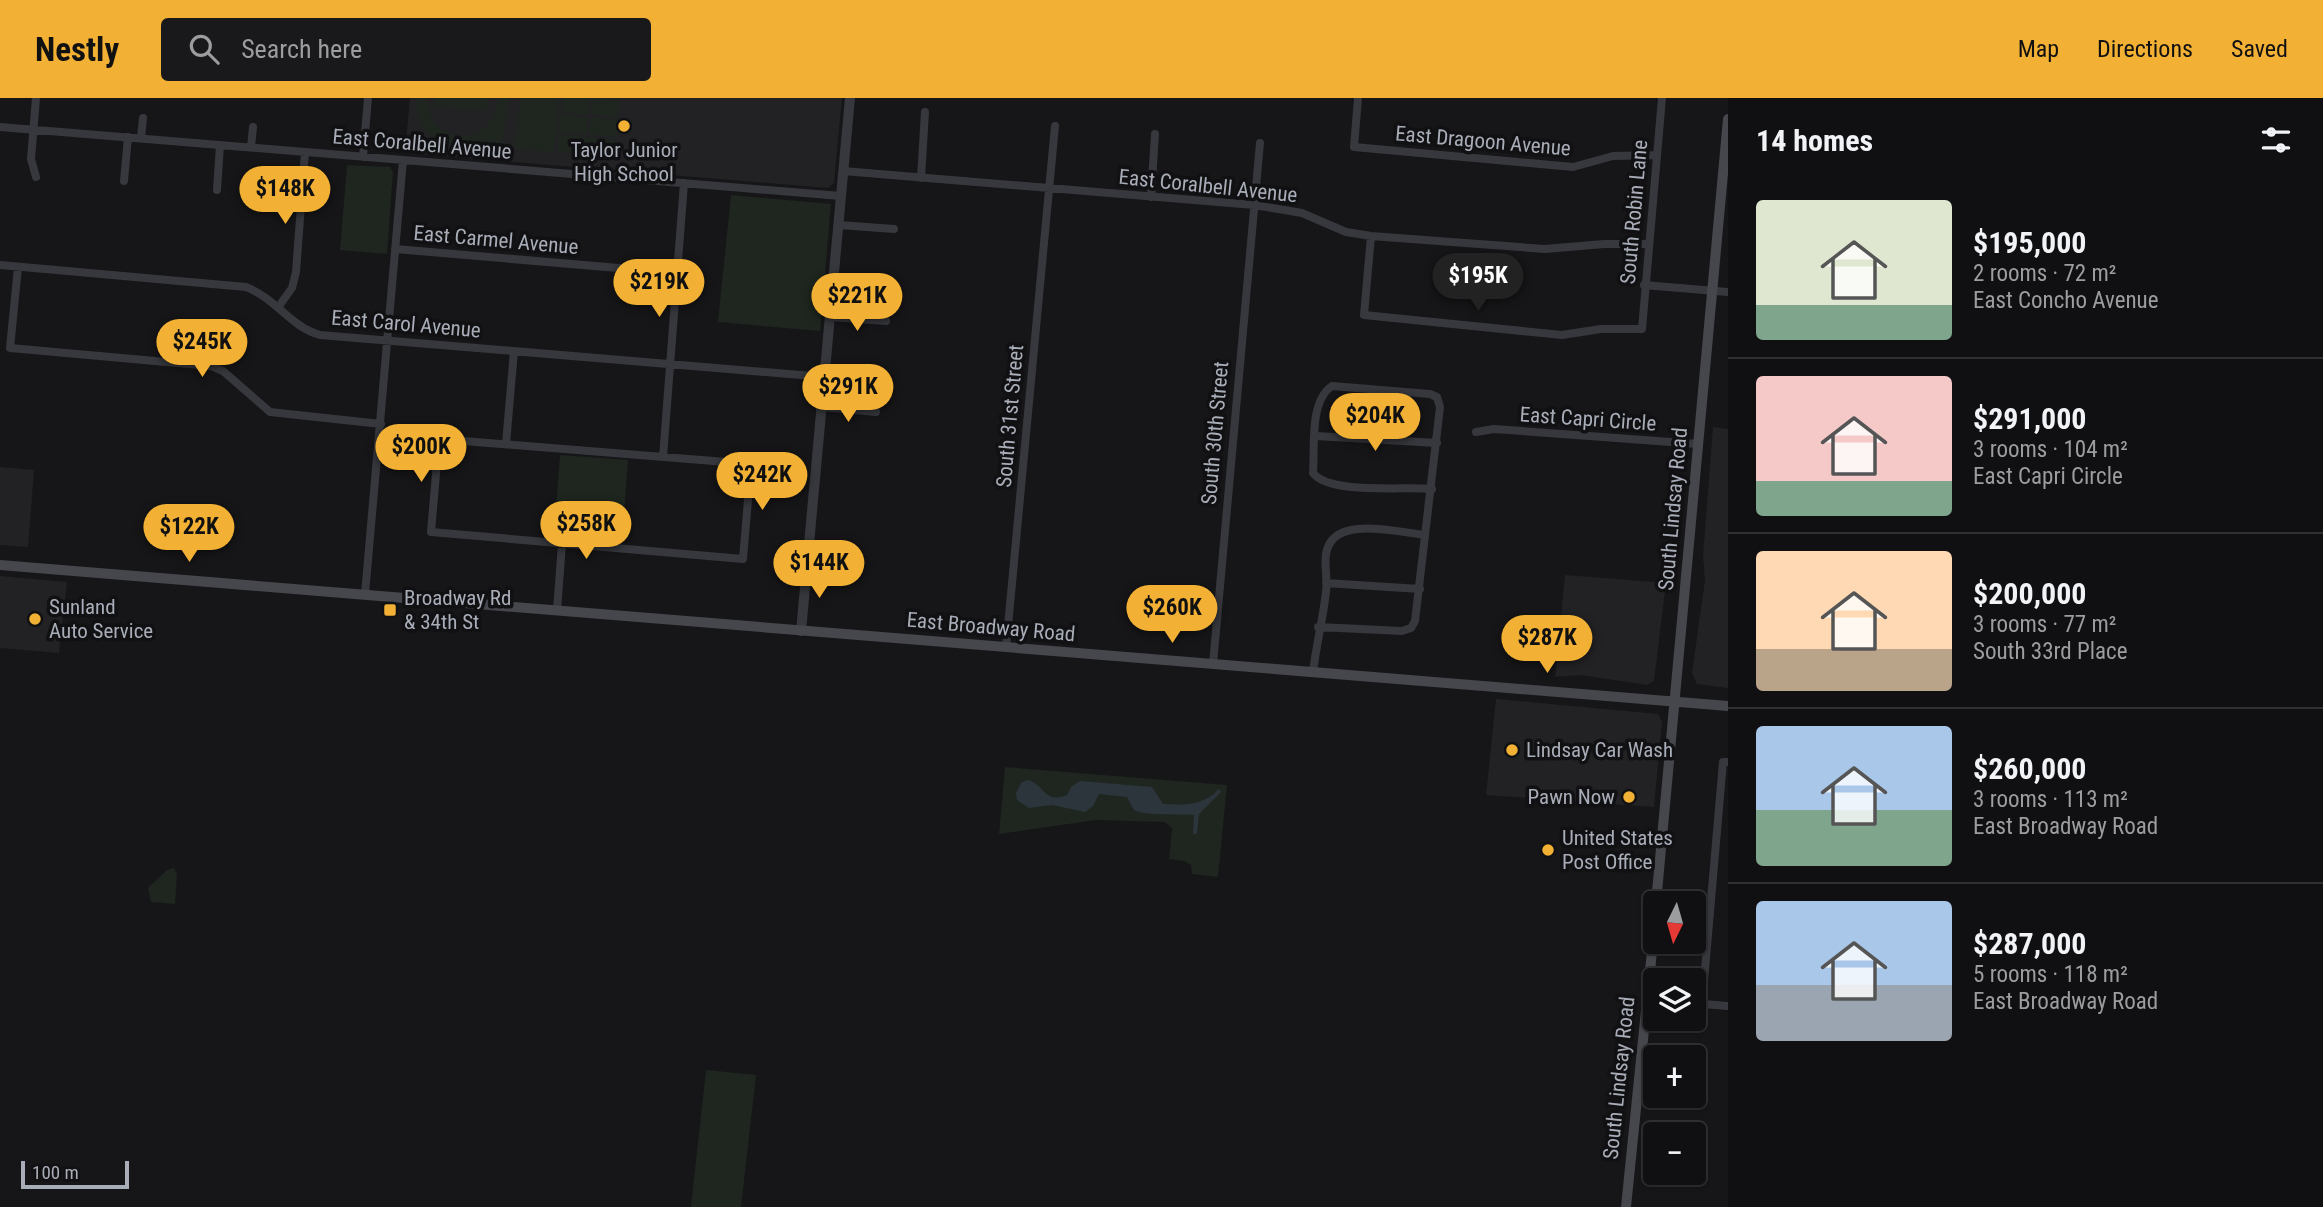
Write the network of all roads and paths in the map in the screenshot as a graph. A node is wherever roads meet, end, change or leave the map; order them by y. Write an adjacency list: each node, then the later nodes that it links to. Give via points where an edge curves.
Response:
1 (36, 98): 12 (street)
2 (368, 98): 21 (street)
3 (850, 98): 23 (street)
4 (1358, 98): 20 (street, East Dragoon Avenue, via 1354,147 1573,167 1613,156)
5 (1662, 98): 20 (street, South Robin Lane)
6 (925, 112): 25 (street)
7 (144, 118): 15 (street)
8 (1728, 119): 42 (main road, South Lindsay Road)
9 (1055, 126): 28 (street, South 31st Street)
10 (0, 127): 12 (street, East Coralbell Avenue)
11 (253, 127): 18 (street)
12 (32, 129): 14 (street, East Coralbell Avenue); 24 (street)
13 (1155, 134): 31 (street)
14 (128, 137): 15 (street, East Coralbell Avenue); 26 (street)
15 (142, 138): 17 (street, East Coralbell Avenue)
16 (1260, 143): 32 (street, South 30th Street)
17 (220, 145): 18 (street, East Coralbell Avenue); 29 (street)
18 (251, 147): 19 (street, East Coralbell Avenue)
19 (305, 152): 21 (street, East Coralbell Avenue); 44 (street, via 296,272 292,288)
20 (1657, 155): 36 (street, South Robin Lane)
21 (363, 156): 22 (street, East Coralbell Avenue)
22 (403, 160): 27 (street, East Coralbell Avenue); 37 (street)
23 (843, 172): 25 (street, East Coralbell Avenue); 30 (street)
24 (36, 177)
25 (921, 178): 28 (street, East Coralbell Avenue)
26 (124, 181)
27 (684, 183): 30 (street, East Coralbell Avenue); 40 (street)
28 (1049, 188): 31 (street, East Coralbell Avenue); 70 (street, South 31st Street)
29 (217, 190)
30 (841, 196): 33 (street)
31 (1151, 197): 32 (street, East Coralbell Avenue)
32 (1254, 205): 35 (street, East Coralbell Avenue, via 1302,212 1346,232); 71 (street, South 30th Street)
33 (839, 225): 34 (street); 45 (street)
34 (894, 229)
35 (1371, 236): 36 (street, East Coralbell Avenue, via 1545,249); 41 (street, South Robin Lane, via 1364,315 1562,335 1642,329)
36 (1649, 244): 41 (street, South Robin Lane)
37 (395, 249): 40 (street, East Carmel Avenue); 47 (street)
38 (0, 265): 39 (street, East Carol Avenue)
39 (18, 267): 44 (street, East Carol Avenue, via 246,287); 53 (street, via 10,348 211,366 270,412)
40 (677, 273): 49 (street)
41 (1644, 285): 42 (street)
42 (1713, 290): 43 (street); 58 (main road, South Lindsay Road)
43 (1728, 292)
44 (279, 306): 47 (street, East Carol Avenue, via 304,330)
45 (830, 317): 46 (street); 50 (street)
46 (886, 321)
47 (387, 340): 48 (street, East Carol Avenue); 53 (street)
48 (514, 351): 49 (street, East Carol Avenue); 57 (street)
49 (670, 364): 50 (street, East Carol Avenue); 59 (street)
50 (825, 377): 51 (street)
51 (822, 407): 52 (street); 69 (street)
52 (876, 412)
53 (380, 424): 66 (street)
54 (1476, 432): 58 (street, East Capri Circle, via 1494,429)
55 (1316, 436): 56 (street); 56 (street, via 1318,404 1332,386 1437,397); 60 (street, via 1313,473 1328,484)
56 (1437, 443): 60 (street)
57 (506, 444): 59 (street); 62 (street, via 439,439 431,532)
58 (1698, 444): 73 (main road, South Lindsay Road)
59 (663, 457): 62 (street, via 751,464 743,559)
60 (1432, 489): 61 (street)
61 (1425, 535): 64 (street, via 1350,529 1336,533 1325,556); 65 (street)
62 (562, 544): 67 (street)
63 (0, 565): 66 (main road, East Broadway Road)
64 (1326, 583): 65 (street); 68 (street)
65 (1420, 589): 68 (street, via 1411,628)
66 (365, 594): 67 (main road, East Broadway Road)
67 (557, 610): 69 (main road, East Broadway Road)
68 (1318, 627): 72 (street)
69 (801, 631): 70 (main road, East Broadway Road)
70 (1006, 647): 71 (main road, East Broadway Road)
71 (1213, 664): 72 (main road, East Broadway Road)
72 (1313, 673): 73 (main road, East Broadway Road)
73 (1675, 701): 74 (main road, East Broadway Road); 78 (main road, South Lindsay Road)
74 (1728, 706)
75 (1726, 762): 76 (street)
76 (1716, 844): 77 (street); 80 (street)
77 (1728, 845)
78 (1657, 891)
79 (1706, 915): 80 (street)
80 (1710, 915): 82 (street, via 1702,1004)
81 (1652, 954): 83 (main road, South Lindsay Road)
82 (1728, 1006)
83 (1626, 1207)

